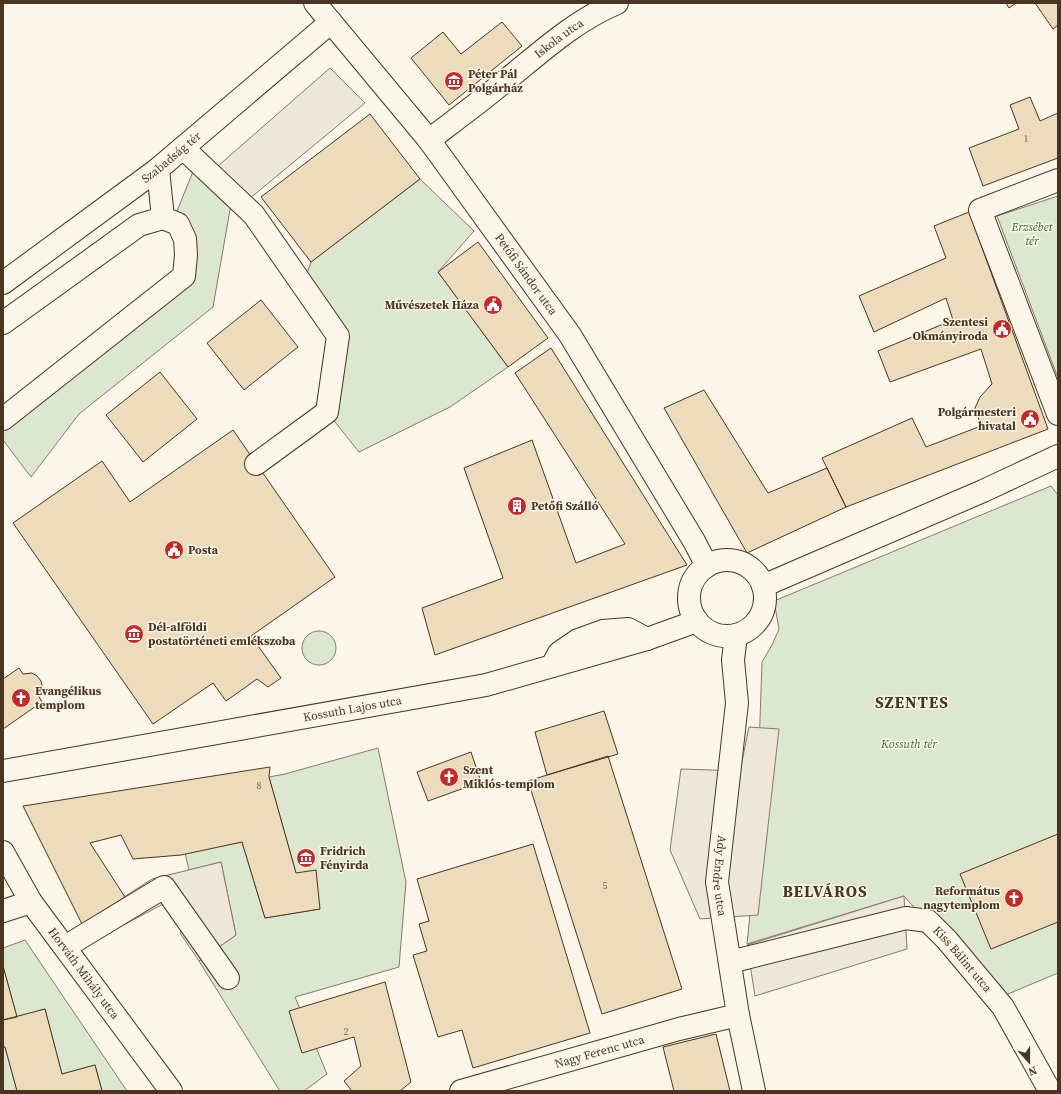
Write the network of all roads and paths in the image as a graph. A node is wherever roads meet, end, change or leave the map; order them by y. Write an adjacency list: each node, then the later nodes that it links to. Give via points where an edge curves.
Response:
1 (315, 3): 3 (street, Petőfi Sándor utca)
2 (617, 3): 4 (street, Iskola utca, via 563,34)
3 (331, 22): 4 (street, Petőfi Sándor utca); 5 (street, Szabadság tér)
4 (429, 140): 15 (street, Petőfi Sándor utca, via 570,335)
5 (183, 148): 6 (street, Szabadság tér); 14 (street, via 254,215 338,336 327,412)
6 (158, 170): 8 (street); 9 (street, Szabadság tér)
7 (1058, 180): 11 (street, via 980,210)
8 (163, 218): 10 (street, via 139,225); 12 (street, via 178,224 185,240 184,276)
9 (3, 283)
10 (3, 323)
11 (1058, 414)
12 (3, 419)
13 (1057, 457): 16 (street)
14 (256, 464)
15 (707, 566): 16 (street, via 729,560 740,563 758,576); 17 (street, via 698,574 690,591 691,610)
16 (763, 586): 18 (street, via 764,607 760,616 754,625)
17 (697, 621): 18 (street, via 704,629 714,634); 19 (street, Kossuth Lajos utca, via 647,639 486,685)
18 (736, 635): 24 (street, Ady Endre utca, via 733,660 737,702 717,882)
19 (3, 771)
20 (3, 852): 21 (street, Horváth Mihály utca)
21 (31, 902): 22 (street); 23 (street, Horváth Mihály utca)
22 (3, 911)
23 (65, 947): 25 (street, via 164,887); 27 (street, Horváth Mihály utca)
24 (730, 962): 26 (street, Ady Endre utca); 30 (street, Kiss Bálint utca, via 906,918 928,921 947,940 1002,1007)
25 (228, 978)
26 (738, 1015): 28 (street, Nagy Ferenc utca, via 679,1029); 29 (street, Ady Endre utca)
27 (171, 1091)
28 (461, 1091)
29 (754, 1091)
30 (1050, 1091)

